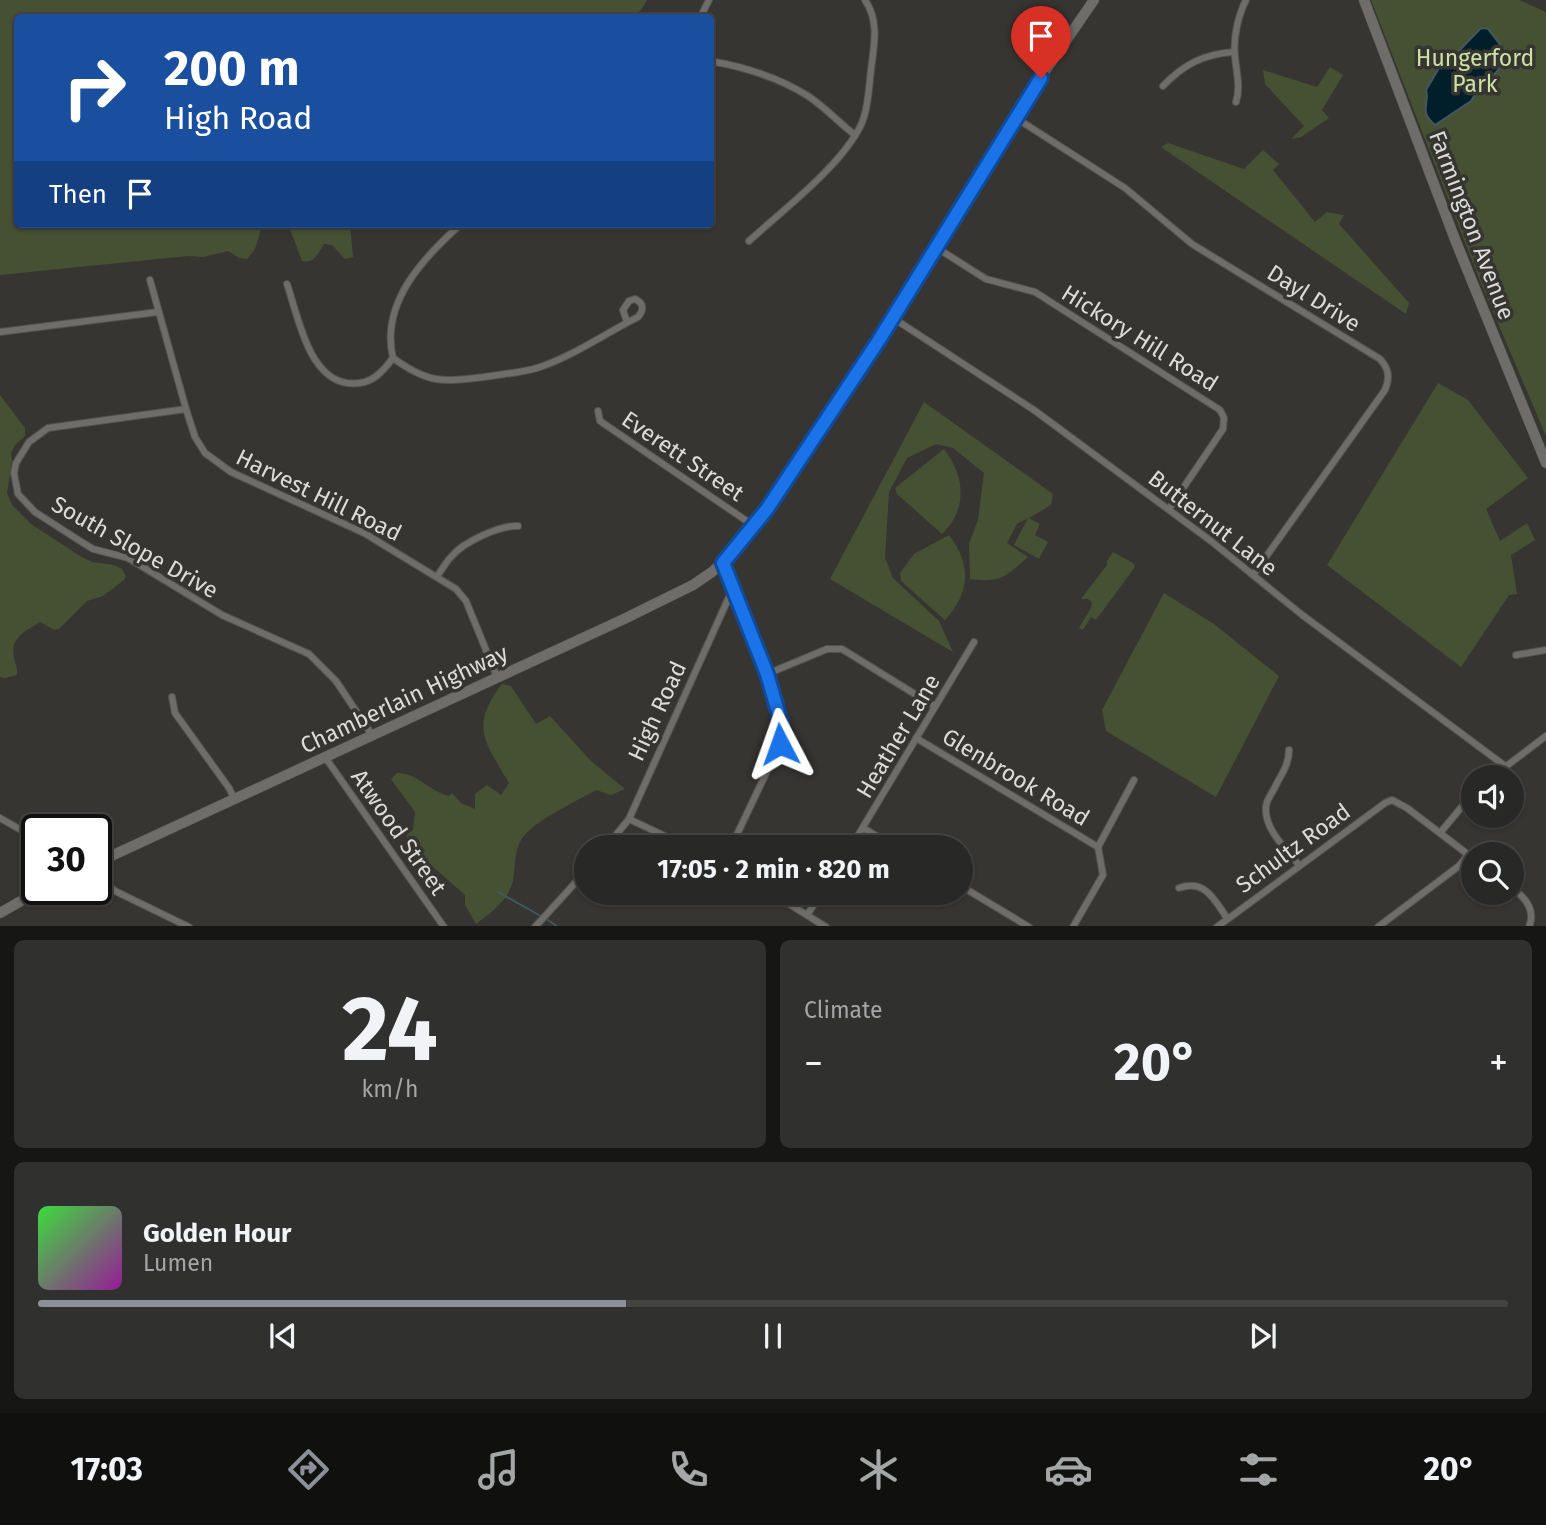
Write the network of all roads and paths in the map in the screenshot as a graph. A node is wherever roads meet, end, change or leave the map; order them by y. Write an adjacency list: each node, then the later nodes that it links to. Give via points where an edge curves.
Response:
1 (865, 0): 10 (street, via 872,10 875,36 862,123)
2 (1094, 0): 9 (main road)
3 (1246, 0): 5 (street)
4 (1364, 0): 23 (main road, Farmington Avenue)
5 (1234, 52): 7 (street, via 1193,61); 8 (street)
6 (714, 62): 10 (street, via 780,81 810,97)
7 (1163, 86)
8 (1236, 102)
9 (1016, 118): 13 (main road); 29 (street, Dayl Drive, via 1125,188 1192,244 1387,367 1385,390)
10 (855, 135): 12 (street, via 819,177)
11 (457, 228): 20 (street, via 402,292 391,320)
12 (749, 241)
13 (937, 248): 17 (main road); 24 (street, Hickory Hill Road, via 986,279 1035,292 1220,410 1223,429)
14 (150, 279): 16 (street, Harvest Hill Road)
15 (287, 284): 20 (street, via 314,359 329,376 345,383 370,381)
16 (158, 312): 19 (street); 21 (street, Harvest Hill Road)
17 (893, 318): 24 (street, Butternut Lane, via 1000,386); 26 (main road)
18 (627, 322): 20 (street, via 557,360 524,372 431,380)
19 (0, 332)
20 (393, 358)
21 (186, 408): 28 (street, Harvest Hill Road, via 195,437 215,462 364,533); 38 (street, South Slope Drive, via 48,428 29,442 16,463 18,494 35,512 80,541 128,558 222,615 309,654 335,681)
22 (598, 411): 26 (street, Everett Street, via 600,421)
23 (1546, 463)
24 (1169, 509): 29 (street, Butternut Lane)
25 (518, 526): 28 (street, via 498,529 459,549)
26 (754, 526): 27 (main road)
27 (723, 563): 30 (street); 35 (main road, Chamberlain Highway, via 698,582)
28 (437, 576): 35 (street, Harvest Hill Road, via 466,601)
29 (1253, 576): 43 (street, Butternut Lane)
30 (734, 586): 34 (street); 49 (street, High Road)
31 (974, 642): 37 (street, Heather Lane)
32 (1546, 650): 33 (street)
33 (1516, 655)
34 (767, 674): 37 (street, via 827,649 842,649); 55 (street, via 781,722 780,744)
35 (497, 677): 38 (main road, Chamberlain Highway)
36 (172, 697): 46 (street, via 175,713)
37 (934, 706): 40 (street, Heather Lane)
38 (372, 735): 42 (main road, Chamberlain Highway)
39 (1546, 736): 44 (street)
40 (916, 738): 50 (street, Heather Lane); 58 (street, Glenbrook Road)
41 (1289, 750): 62 (street, via 1287,765 1266,810 1274,832)
42 (326, 757): 46 (main road, Chamberlain Highway); 75 (street, Atwood Street)
43 (1504, 765)
44 (1506, 765)
45 (1134, 780): 58 (street)
46 (235, 800): 60 (main road, Chamberlain Highway)
47 (1461, 808): 52 (street)
48 (0, 818): 51 (street)
49 (629, 819): 53 (street, High Road); 54 (street)
50 (863, 828): 56 (street, Heather Lane); 57 (street)
51 (21, 830)
52 (1440, 833): 59 (street); 62 (street, Schultz Road, via 1392,800)
53 (616, 835)
54 (663, 835)
55 (737, 835)
56 (859, 835)
57 (875, 835)
58 (1098, 847): 79 (street, via 1103,875)
59 (1461, 849)
60 (112, 856)
61 (1461, 864): 81 (street)
62 (1299, 865): 73 (street, Schultz Road)
63 (574, 884): 76 (street)
64 (112, 888): 74 (street)
65 (1179, 888): 73 (street, via 1200,887)
66 (973, 893): 78 (street)
67 (1524, 897): 82 (street, via 1531,909)
68 (21, 901): 71 (main road)
69 (791, 905): 72 (street)
70 (814, 905): 72 (street)
71 (0, 913)
72 (807, 915): 77 (street)
73 (1227, 918): 80 (street, Schultz Road)
74 (189, 926)
75 (444, 926)
76 (534, 926)
77 (826, 926)
78 (1030, 926)
79 (1073, 926)
80 (1217, 926)
81 (1378, 926)
82 (1529, 926)

